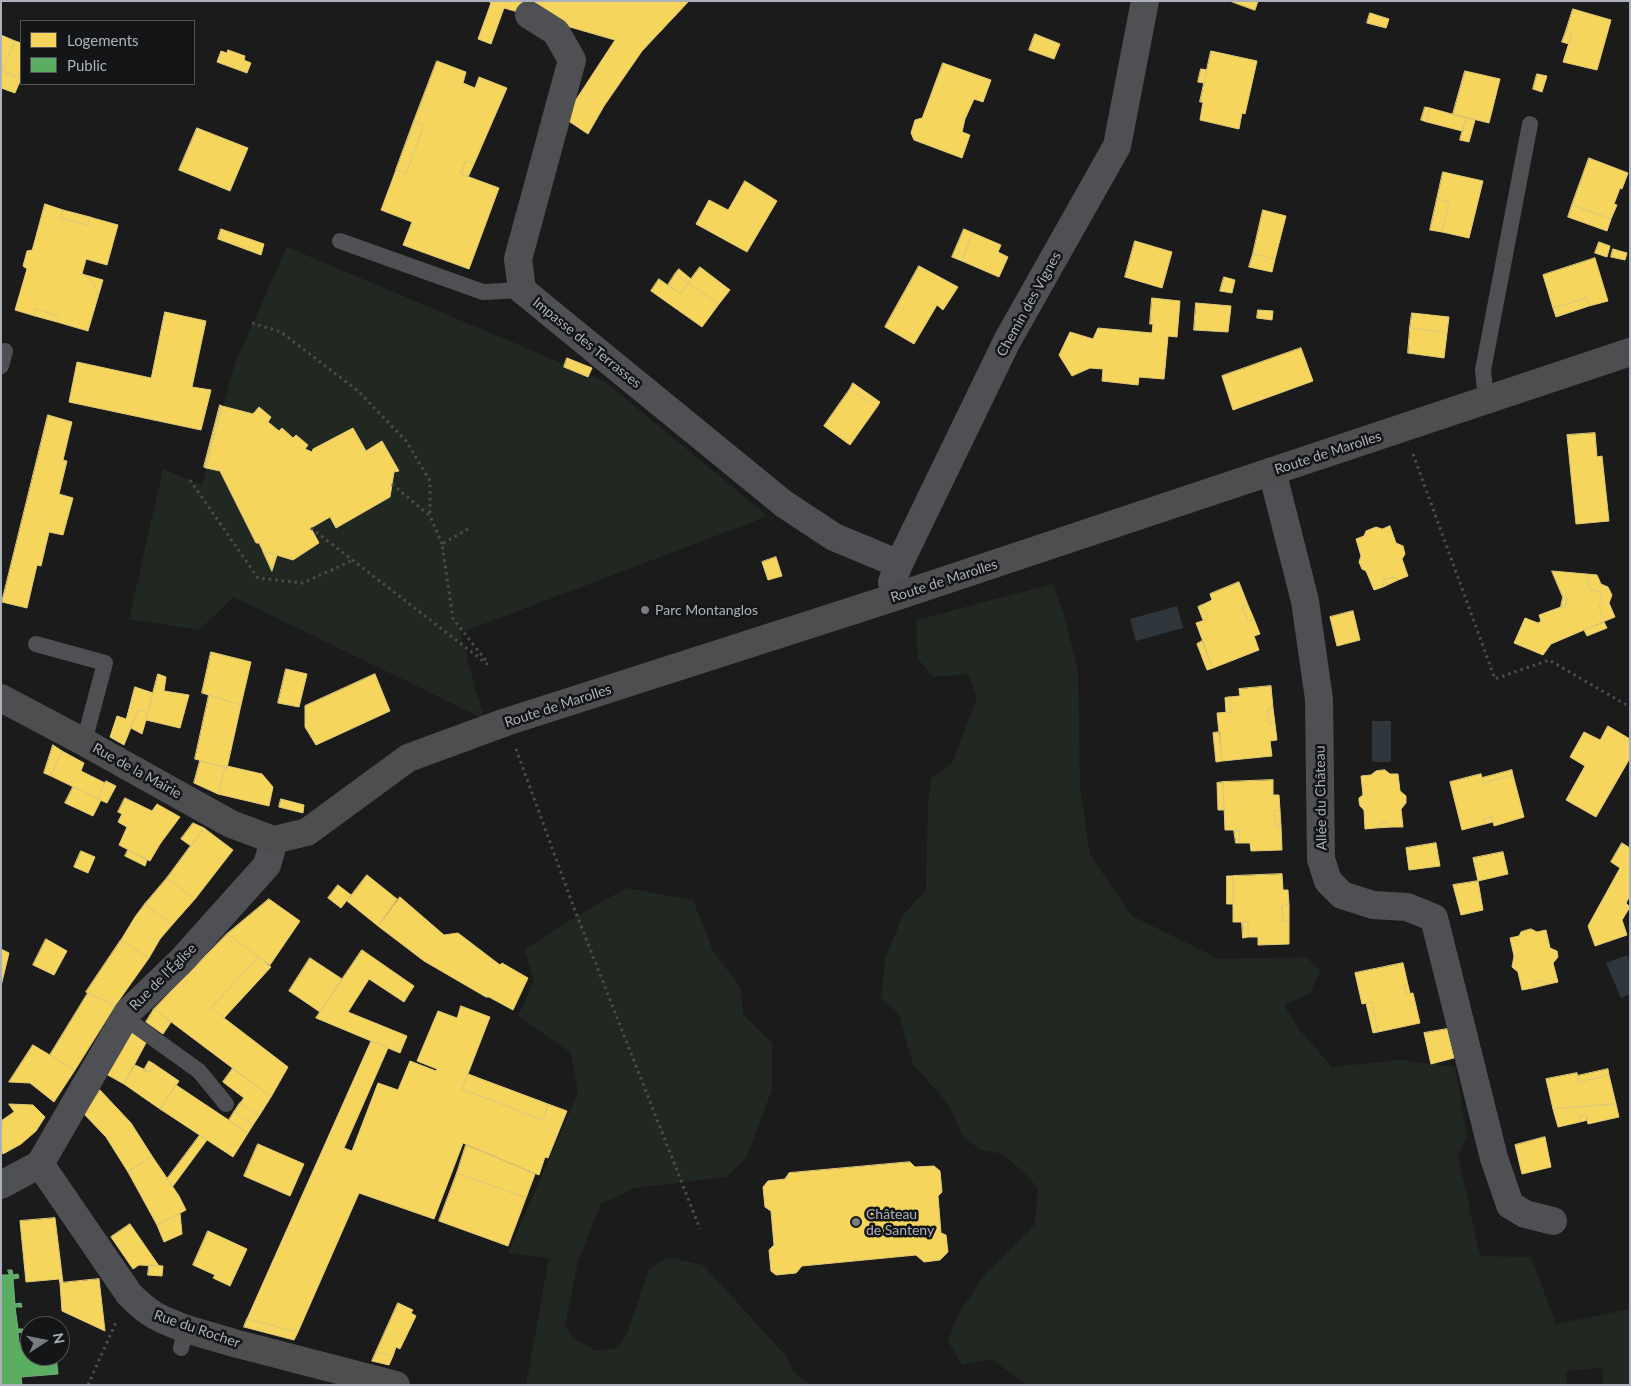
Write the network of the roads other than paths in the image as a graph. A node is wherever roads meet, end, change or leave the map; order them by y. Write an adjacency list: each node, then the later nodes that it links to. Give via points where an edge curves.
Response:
1 (1145, 1): 9 (street, Chemin des Vignes, via 1117,146 1007,341)
2 (529, 15): 5 (street, Impasse des Terrasses, via 556,32 572,60 518,259)
3 (1530, 124): 7 (lane, via 1483,370)
4 (340, 241): 5 (lane, via 483,292)
5 (522, 290): 9 (street, Impasse des Terrasses, via 784,504 834,537)
6 (1630, 352): 7 (street, Route de Marolles)
7 (1486, 400): 8 (street, Route de Marolles)
8 (1272, 471): 10 (street, Route de Marolles); 19 (street, Allée du Château, via 1305,601 1320,699 1321,859 1328,881 1342,895 1373,905 1407,907 1434,918 1494,1158 1510,1205 1525,1214)
9 (899, 564): 10 (street, Chemin des Vignes)
10 (886, 600): 14 (street, Route de Marolles, via 506,722 408,758 307,832)
11 (36, 644): 13 (lane, via 105,663)
12 (1, 698): 13 (street, Rue de la Mairie)
13 (84, 742): 14 (street, Rue de la Mairie, via 231,824)
14 (274, 840): 15 (street, Rue de l'Église, via 267,865 182,960)
15 (124, 1018): 16 (lane, via 199,1071); 17 (street, Rue de l'Église)
16 (226, 1104)
17 (40, 1164): 18 (street); 20 (street, Rue du Rocher, via 129,1294 144,1310 184,1338 234,1343)
18 (1, 1184)
19 (1553, 1221)
20 (382, 1383)

